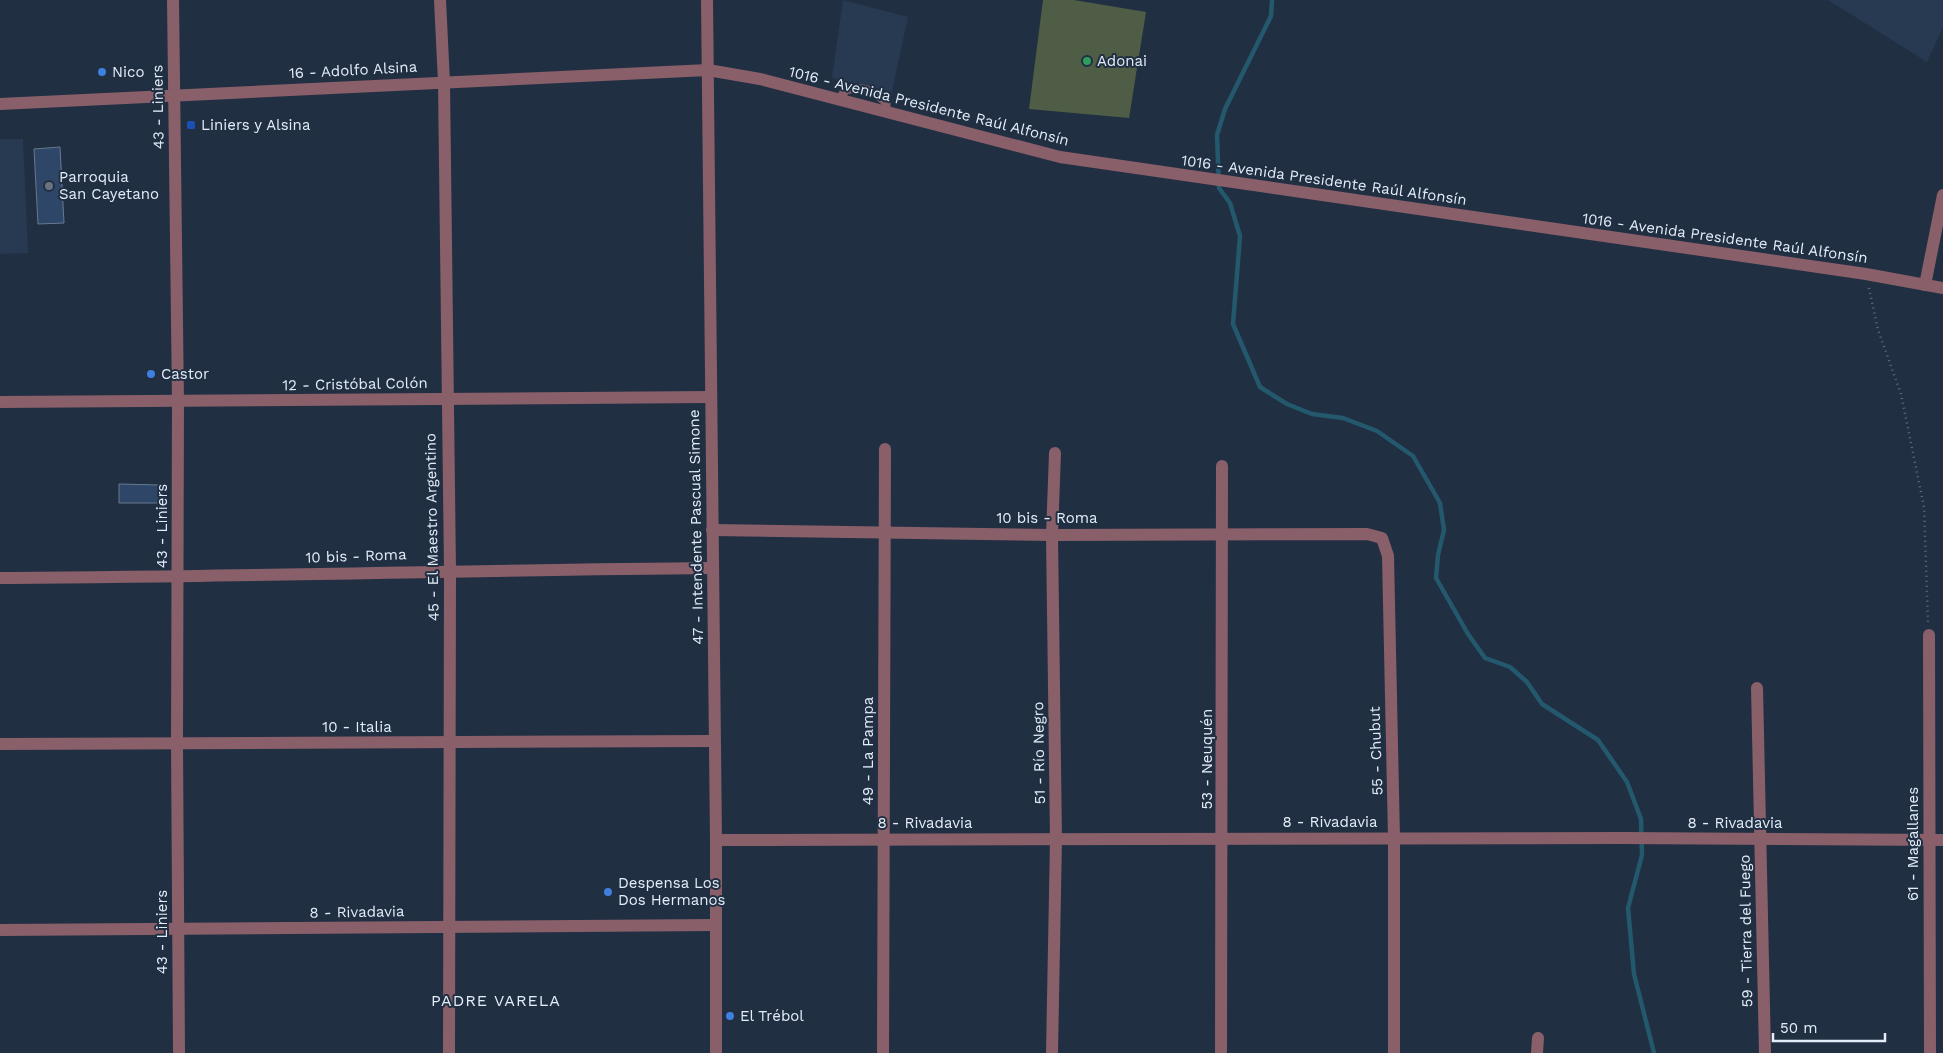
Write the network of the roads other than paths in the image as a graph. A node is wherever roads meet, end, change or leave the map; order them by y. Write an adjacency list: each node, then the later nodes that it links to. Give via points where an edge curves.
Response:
1 (173, 0): 6 (street, 43 - Liniers)
2 (440, 0): 5 (street, 45 - El Maestro Argentino)
3 (707, 0): 4 (street, 47 - Intendente Pascual Simone)
4 (708, 70): 5 (street, 16 - Adolfo Alsina); 7 (street, 1016 - Avenida Presidente Raúl Alfonsín); 13 (street, 47 - Intendente Pascual Simone)
5 (444, 82): 6 (street, 16 - Adolfo Alsina); 14 (street, 45 - El Maestro Argentino)
6 (174, 95): 8 (street, 16 - Adolfo Alsina); 16 (street, 43 - Liniers)
7 (840, 100): 9 (street, 1016 - Avenida Presidente Raúl Alfonsín); 9 (lane, via 845,90 860,87 872,90 886,102)
8 (0, 104)
9 (886, 111): 11 (street, 1016 - Avenida Presidente Raúl Alfonsín, via 1060,157)
10 (1943, 196): 11 (street)
11 (1925, 285): 12 (street, 1016 - Avenida Presidente Raúl Alfonsín)
12 (1943, 288)
13 (711, 397): 14 (street, 12 - Cristóbal Colón); 20 (street, 47 - Intendente Pascual Simone)
14 (446, 399): 16 (street, 12 - Cristóbal Colón); 26 (street, 45 - El Maestro Argentino)
15 (0, 402): 16 (street, 12 - Cristóbal Colón)
16 (178, 402): 27 (street, 43 - Liniers)
17 (885, 450): 21 (street, 49 - La Pampa)
18 (1054, 453): 23 (street, 51 - Río Negro)
19 (1222, 466): 22 (street, 53 - Neuquén)
20 (712, 530): 21 (street, 10 bis - Roma); 25 (street, 47 - Intendente Pascual Simone)
21 (884, 531): 23 (street, 10 bis - Roma); 40 (street, 49 - La Pampa)
22 (1222, 533): 23 (street, 10 bis - Roma); 24 (street, 10 bis - Roma, via 1366,534); 37 (street, 53 - Neuquén)
23 (1052, 535): 36 (street, 51 - Río Negro)
24 (1382, 538): 35 (street, 55 - Chubut, via 1388,556)
25 (713, 568): 26 (street, 10 bis - Roma); 31 (street, 47 - Intendente Pascual Simone)
26 (450, 570): 27 (street, 10 bis - Roma); 33 (street, 45 - El Maestro Argentino)
27 (178, 577): 28 (street, 10 bis - Roma); 32 (street, 43 - Liniers)
28 (0, 578)
29 (1929, 635): 41 (street, 61 - Magallanes)
30 (1757, 688): 38 (street, 59 - Tierra del Fuego)
31 (714, 741): 33 (street, 10 - Italia); 39 (street, 47 - Intendente Pascual Simone)
32 (177, 743): 33 (street, 10 - Italia); 34 (street, 10 - Italia); 46 (street, 43 - Liniers)
33 (449, 743): 44 (street, 45 - El Maestro Argentino)
34 (0, 744)
35 (1394, 838): 37 (street, 8 - Rivadavia); 38 (street, 8 - Rivadavia); 54 (street, 55 - Chubut)
36 (1056, 839): 37 (street, 8 - Rivadavia); 40 (street, 8 - Rivadavia); 52 (street, 51 - Río Negro)
37 (1223, 839): 53 (street, 53 - Neuquén)
38 (1760, 839): 41 (street, 8 - Rivadavia); 56 (street, 59 - Tierra del Fuego)
39 (716, 840): 40 (street, 8 - Rivadavia); 43 (street, 47 - Intendente Pascual Simone)
40 (885, 840): 51 (street, 49 - La Pampa)
41 (1930, 840): 42 (street, 8 - Rivadavia); 57 (street, 61 - Magallanes)
42 (1943, 840)
43 (715, 925): 44 (street, 8 - Rivadavia); 50 (street, 47 - Intendente Pascual Simone)
44 (450, 928): 46 (street, 8 - Rivadavia); 49 (street, 45 - El Maestro Argentino)
45 (0, 930): 46 (street, 8 - Rivadavia)
46 (178, 930): 48 (street, 43 - Liniers)
47 (1538, 1038): 55 (street)
48 (179, 1053)
49 (450, 1053)
50 (716, 1053)
51 (884, 1053)
52 (1052, 1053)
53 (1221, 1053)
54 (1394, 1053)
55 (1537, 1053)
56 (1764, 1053)
57 (1930, 1053)

